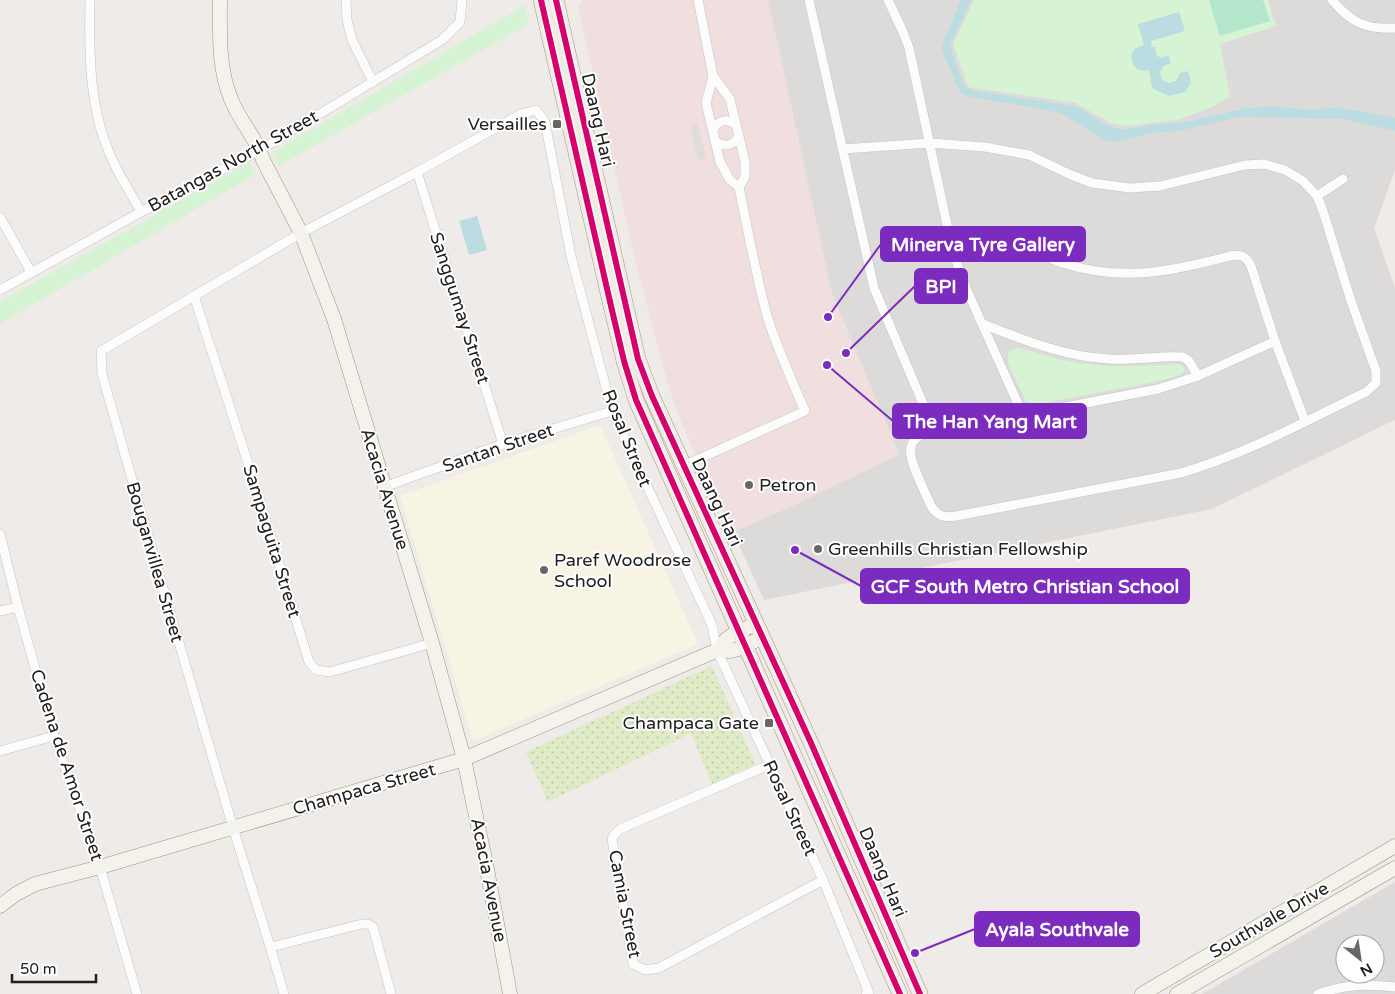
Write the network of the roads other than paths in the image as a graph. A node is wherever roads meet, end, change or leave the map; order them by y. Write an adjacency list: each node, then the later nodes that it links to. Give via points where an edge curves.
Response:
1 (90, 0): 25 (street, via 93,89 99,123 107,148)
2 (220, 0): 20 (street, Acacia Avenue, via 223,75 231,100)
3 (346, 0): 13 (street, via 352,40)
4 (462, 0): 13 (street, Batangas North Street, via 460,22 442,40)
5 (541, 0): 47 (main road, Daang Hari, via 611,306 634,392)
6 (556, 0): 40 (main road, Daang Hari, via 638,358)
7 (698, 0): 12 (street)
8 (810, 0): 19 (street)
9 (888, 0): 18 (street, via 908,48)
10 (1332, 0): 11 (street, via 1355,22 1375,28)
11 (1395, 28)
12 (713, 76): 14 (street, via 730,99); 15 (street, via 706,103)
13 (373, 82): 20 (street, Batangas North Street)
14 (736, 125): 15 (street, via 723,120); 16 (street)
15 (713, 130): 17 (street)
16 (739, 135): 17 (street, via 729,145); 23 (street, via 745,177)
17 (716, 141): 23 (street, via 720,162 730,180)
18 (930, 144): 19 (street); 24 (street, via 985,147 1029,155 1092,182 1130,188 1160,186 1245,165 1264,164 1303,181); 28 (street)
19 (842, 149): 38 (street, via 874,288)
20 (260, 150): 25 (street, Batangas North Street); 27 (street, Acacia Avenue)
21 (417, 172): 27 (street, Rosal Street); 35 (street, Rosal Street, via 522,114 536,110 545,122 570,256); 39 (street, Sanggumay Street)
22 (1343, 179): 24 (street)
23 (739, 187): 40 (street, via 768,318 805,411)
24 (1316, 196): 37 (street, via 1377,377 1366,392)
25 (141, 212): 29 (street, Batangas North Street)
26 (0, 217): 29 (street)
27 (300, 233): 31 (street, Bouganvillea Street); 41 (street, Acacia Avenue, via 334,319)
28 (949, 234): 32 (street, via 961,276); 33 (street, via 977,234 1004,239 1067,264 1098,271 1162,272 1238,254 1244,256 1251,266)
29 (31, 272): 30 (street, Batangas North Street)
30 (0, 290)
31 (194, 296): 46 (street, Sampaguita Street, via 309,662 316,670 330,672); 52 (street, Bouganvillea Street, via 101,351 102,374)
32 (983, 324): 34 (street, via 1018,338 1090,357 1131,360 1183,357); 36 (street)
33 (1275, 341): 34 (street); 37 (street)
34 (1198, 376): 36 (street, via 1158,389)
35 (612, 411): 39 (street, Santan Street); 47 (street, Rosal Street, via 712,625)
36 (1023, 415): 38 (street)
37 (1305, 421): 38 (street, via 1236,454 1181,473 948,518 935,512 931,506 911,459 910,448 914,440)
38 (935, 432)
39 (503, 444): 41 (street, Santan Street)
40 (684, 466): 45 (main road, Daang Hari)
41 (384, 487): 46 (street, Acacia Avenue)
42 (0, 534): 43 (street, Cadena de Amor Street)
43 (18, 607): 44 (street); 48 (street, Cadena de Amor Street)
44 (0, 611)
45 (759, 631): 47 (street, Champaca Street); 66 (main road, Daang Hari)
46 (432, 643): 50 (street, Acacia Avenue)
47 (730, 644): 50 (street, Champaca Street); 51 (street, Rosal Street); 65 (main road, Daang Hari)
48 (54, 736): 49 (street); 54 (street, Cadena de Amor Street)
49 (0, 751)
50 (464, 759): 52 (street, Champaca Street); 63 (street, Acacia Avenue)
51 (771, 764): 56 (street, Rosal Street); 56 (street, Camia Street, via 620,829 614,835 612,840 633,964 645,970 659,968)
52 (233, 827): 54 (street, Champaca Street); 58 (street, Bouganvillea Street)
53 (1395, 846): 67 (street, Southvale Drive)
54 (100, 868): 57 (street, Champaca Street, via 35,884); 60 (street, Cadena de Amor Street)
55 (1395, 868): 68 (street, Southvale Drive)
56 (824, 880): 64 (street, Rosal Street, via 869,993)
57 (0, 906)
58 (271, 947): 61 (street, Bouganvillea Street); 62 (street, via 368,924 373,927)
59 (1395, 986): 69 (street, via 1349,985)
60 (137, 994)
61 (284, 994)
62 (392, 994)
63 (510, 994)
64 (866, 994)
65 (900, 994)
66 (920, 994)
67 (1142, 994)
68 (1177, 994)
69 (1318, 994)

